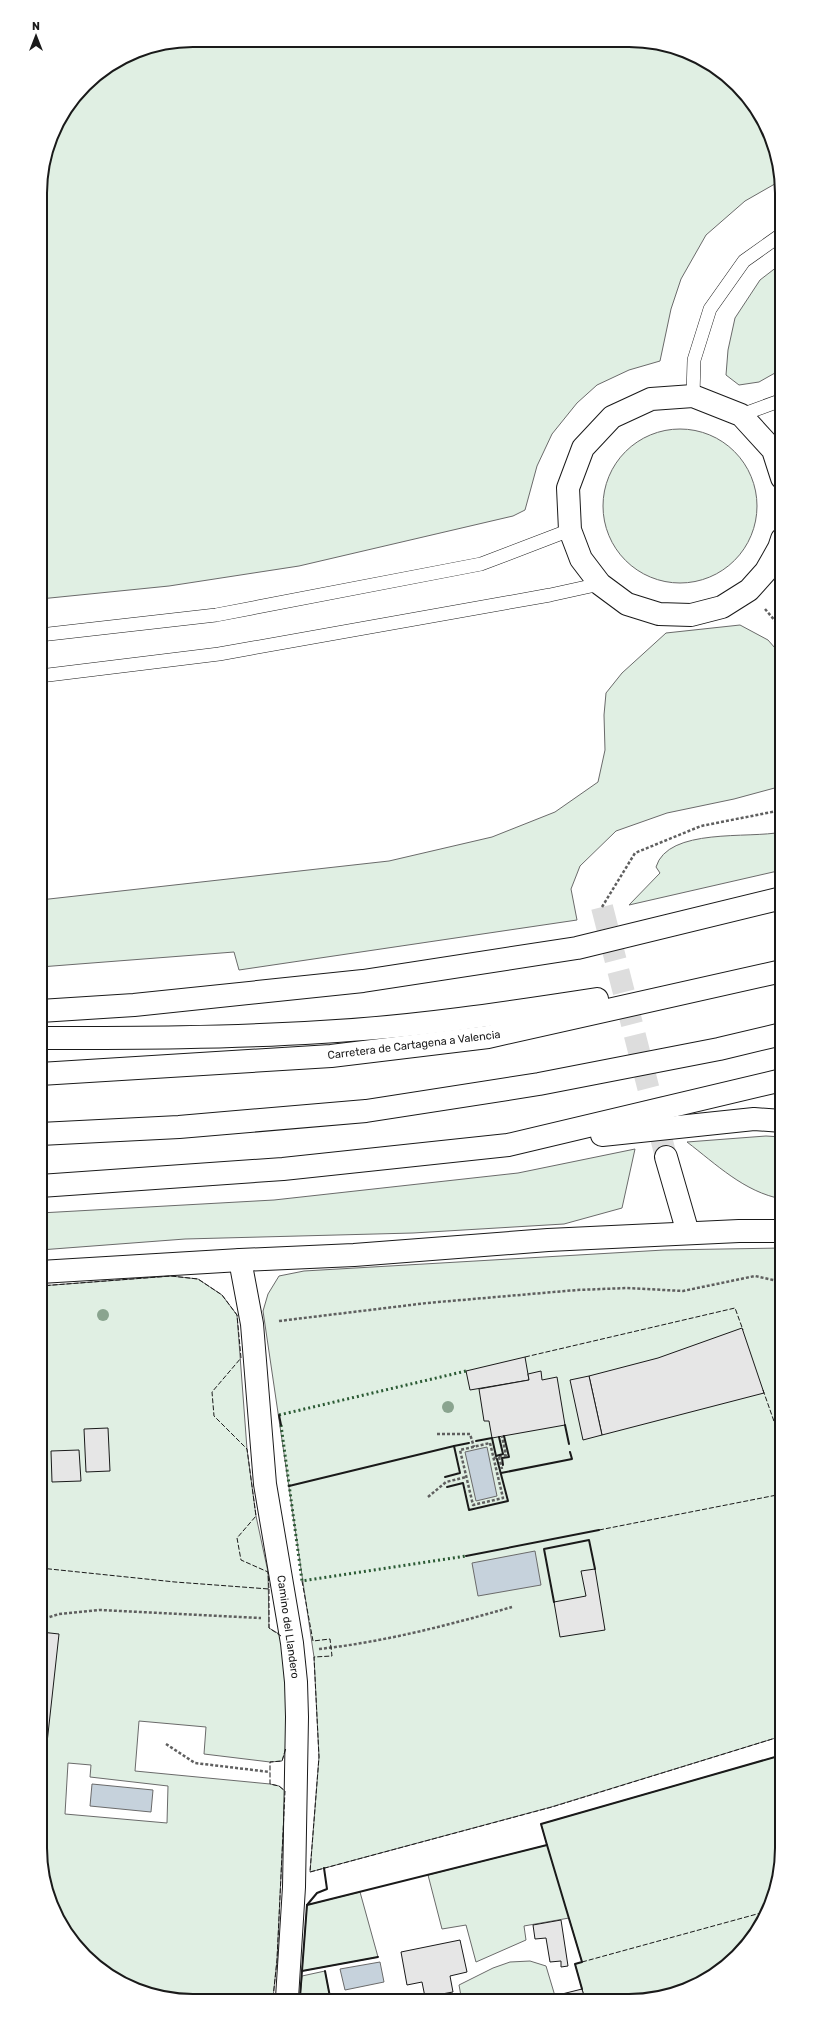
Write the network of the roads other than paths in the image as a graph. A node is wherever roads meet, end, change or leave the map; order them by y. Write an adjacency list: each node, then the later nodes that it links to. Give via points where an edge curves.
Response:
1 (775, 239): 2 (lane, via 744,260 710,309 694,360)
2 (693, 396): 4 (main road); 6 (main road, via 650,399 612,417 583,448 568,488)
3 (775, 403): 4 (lane)
4 (741, 415): 5 (main road)
5 (775, 454)
6 (570, 530): 8 (main road, via 581,559); 9 (lane, via 481,564 216,616)
7 (775, 555): 8 (main road, via 766,571 749,590 722,606 691,615 659,614 627,604)
8 (600, 584): 10 (lane, via 219,654)
9 (47, 634)
10 (47, 675)
11 (775, 900): 14 (main road, via 577,948 363,981 134,1005)
12 (775, 973): 16 (main road, via 486,1016 322,1032 198,1037)
13 (775, 973): 17 (main road, Carretera de Cartagena a Valencia, via 488,1037 332,1056)
14 (47, 1011)
15 (775, 1036): 20 (main road, via 539,1084 366,1110 179,1128)
16 (47, 1038)
17 (47, 1074)
18 (775, 1082): 21 (main road)
19 (775, 1120): 21 (main road, via 754,1118)
20 (47, 1134)
21 (508, 1145): 23 (main road, via 283,1169)
22 (666, 1157): 25 (main road)
23 (47, 1186)
24 (775, 1232): 25 (main road)
25 (688, 1233): 26 (main road)
26 (240, 1260): 27 (main road); 28 (main road, Camino del Llandero, via 252,1324 265,1484 293,1652 297,1703 294,1887)
27 (47, 1272)
28 (287, 1994)

